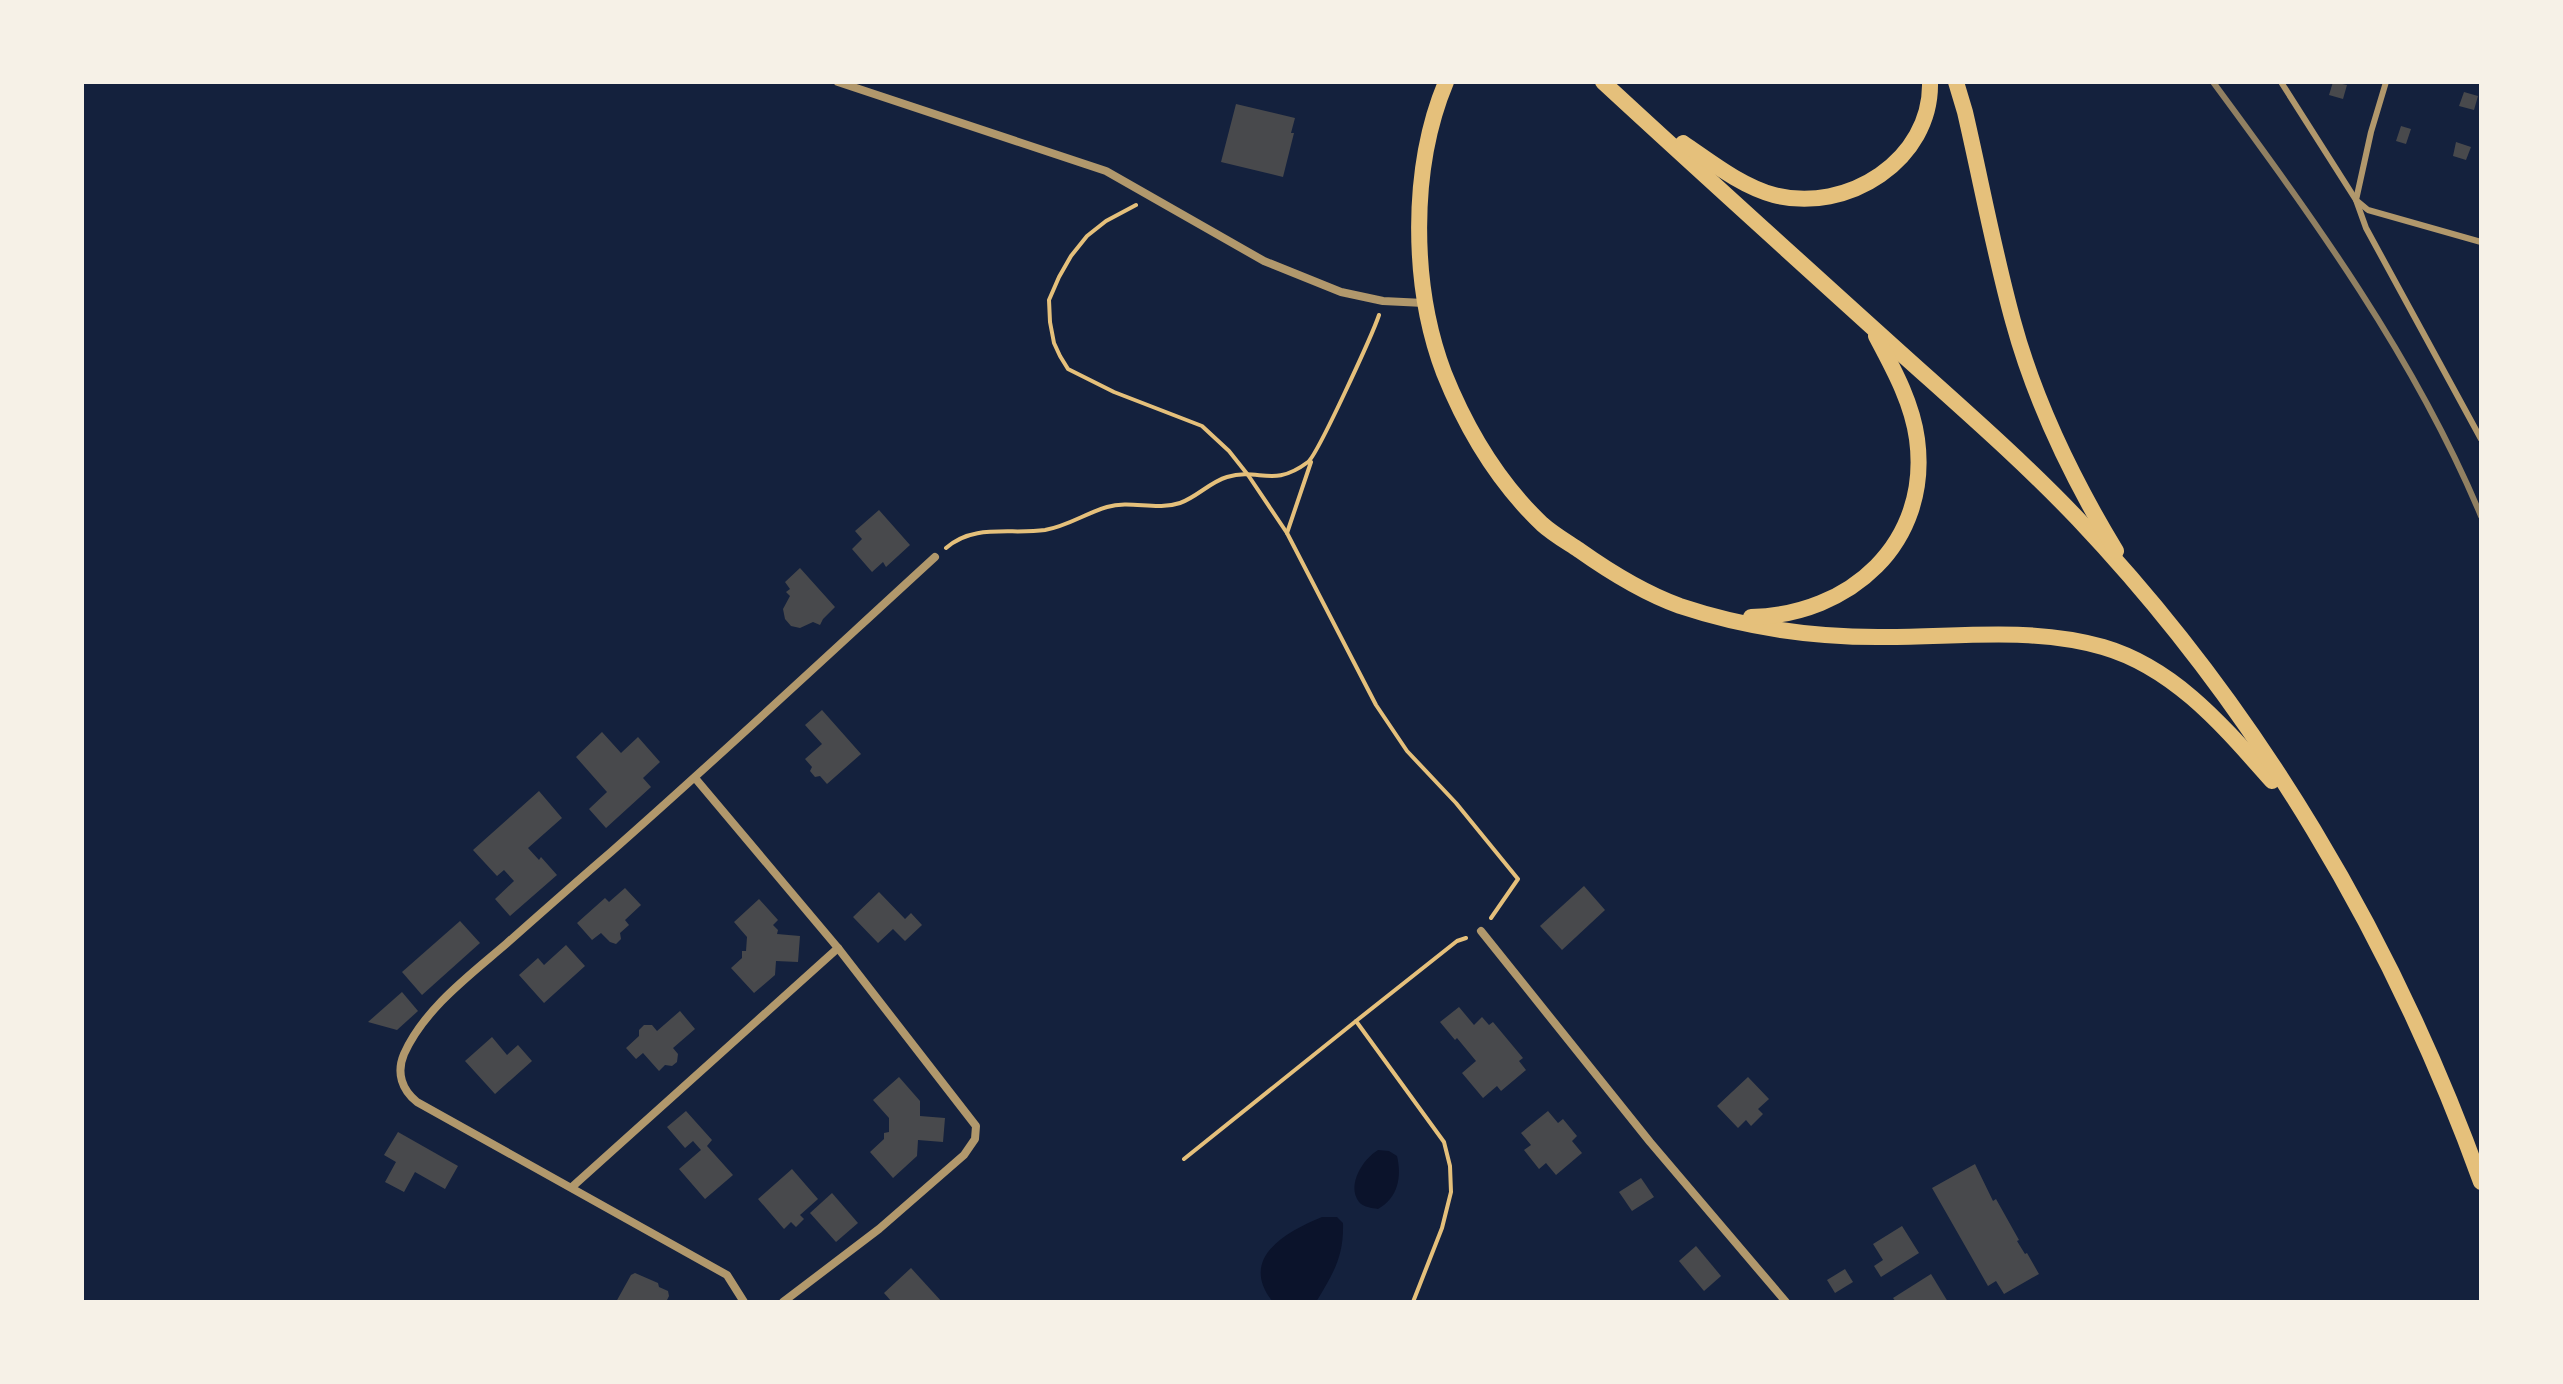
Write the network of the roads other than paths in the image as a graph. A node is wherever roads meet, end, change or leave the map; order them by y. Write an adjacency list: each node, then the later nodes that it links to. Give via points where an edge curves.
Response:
1 (838, 82): 11 (street, via 1106,171 1264,261 1341,292)
2 (1446, 82): 11 (main road, via 1430,133 1420,198)
3 (1603, 82): 8 (main road)
4 (1930, 82): 8 (main road, via 1926,118 1902,157 1871,181 1818,197 1776,195 1748,184)
5 (1956, 82): 15 (main road, via 2029,371 2087,500)
6 (2281, 82): 9 (lane)
7 (2386, 82): 9 (lane)
8 (1630, 107): 12 (main road)
9 (2356, 200): 10 (lane, via 2368,210); 13 (lane, via 2366,228)
10 (2481, 242)
11 (1424, 303): 16 (main road, via 1456,403 1510,489 1544,525 1610,572 1679,605)
12 (1872, 327): 15 (main road, via 2045,486); 16 (main road, via 1907,401 1917,439 1914,498 1897,542 1869,575 1815,606 1770,617)
13 (2481, 439)
14 (935, 557): 17 (street)
15 (2144, 594): 18 (main road, via 2227,700)
16 (1726, 618): 18 (main road, via 1818,635 2021,634 2105,648 2183,689 2243,748)
17 (695, 778): 20 (street); 22 (street, via 475,971 426,1019 400,1066 407,1095)
18 (2321, 841): 21 (main road, via 2405,996)
19 (1481, 931): 25 (street)
20 (838, 948): 22 (street); 24 (street, via 973,1120 977,1134 964,1155 879,1229)
21 (2481, 1182)
22 (572, 1187): 23 (street, via 727,1275)
23 (744, 1302)
24 (783, 1302)
25 (1786, 1302)

